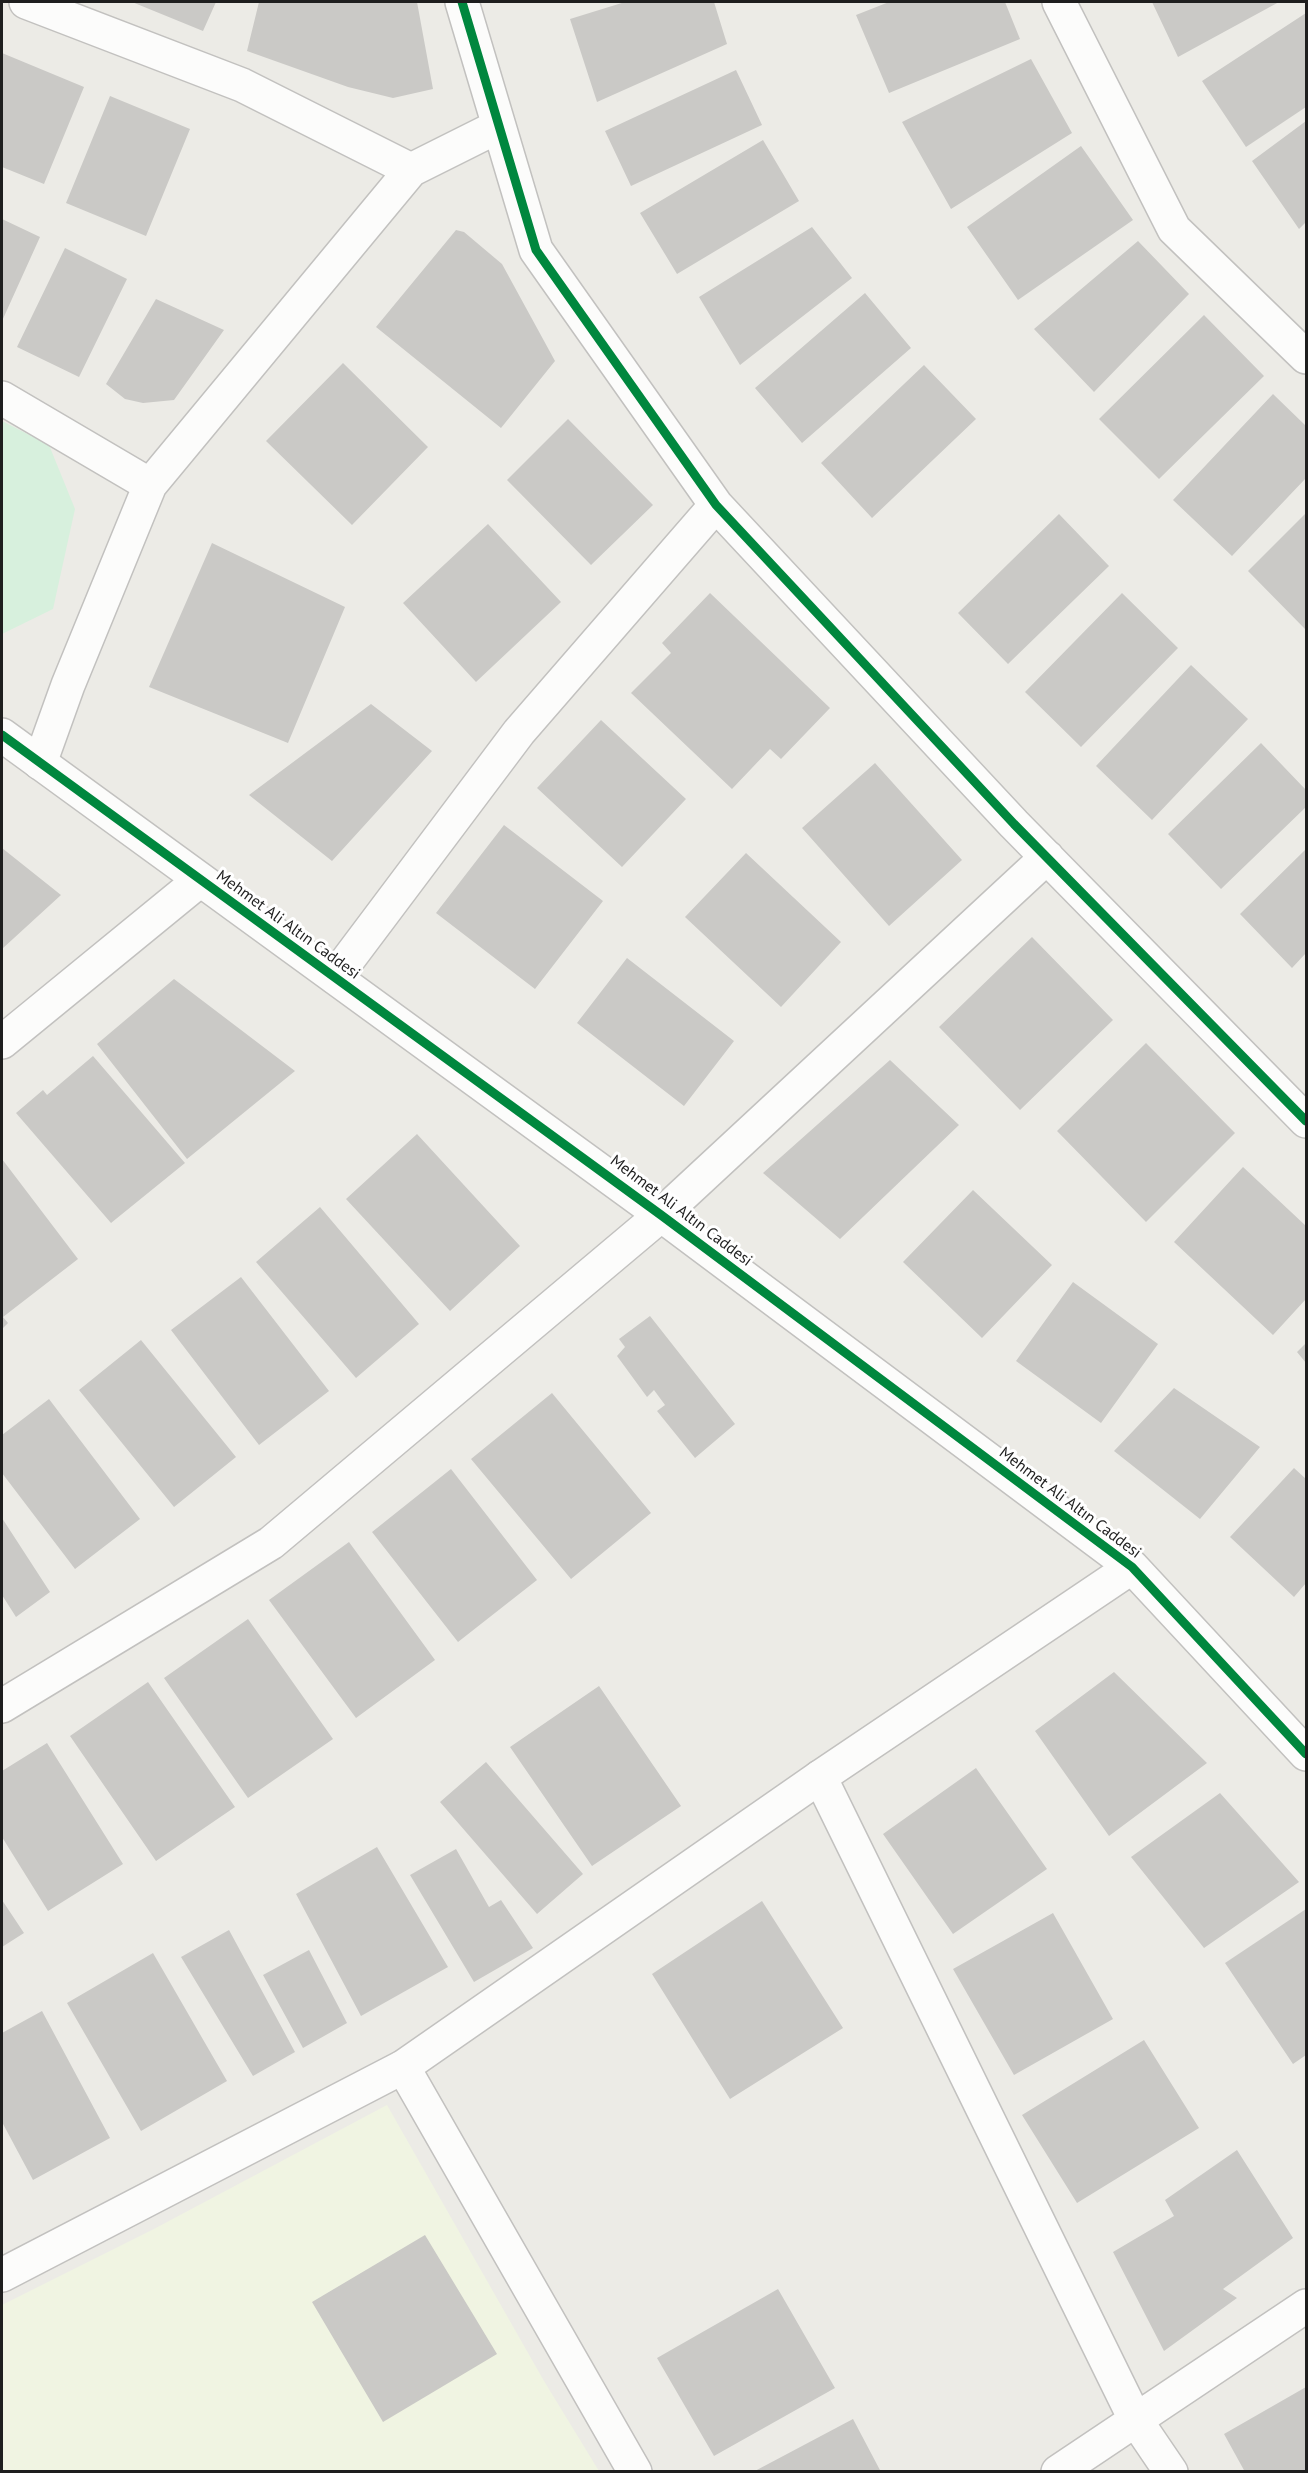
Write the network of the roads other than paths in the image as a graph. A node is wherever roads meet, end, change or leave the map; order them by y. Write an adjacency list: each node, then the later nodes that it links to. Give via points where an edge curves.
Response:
1 (26, 2): 5 (street, via 242,85)
2 (462, 2): 4 (street)
3 (1059, 2): 6 (street, via 1174,229)
4 (499, 126): 5 (street); 9 (street, via 536,250)
5 (411, 170): 8 (street)
6 (1306, 357)
7 (2, 398): 8 (street)
8 (150, 485): 11 (street)
9 (716, 505): 12 (street); 14 (street, via 519,732)
10 (2, 735): 11 (street, Mehmet Ali Altın Caddesi)
11 (40, 763): 13 (street, Mehmet Ali Altın Caddesi)
12 (1047, 858): 16 (street); 17 (street)
13 (200, 880): 14 (street, Mehmet Ali Altın Caddesi); 15 (street)
14 (335, 977): 17 (street, Mehmet Ali Altın Caddesi)
15 (2, 1042)
16 (1306, 1121)
17 (661, 1215): 18 (street, Mehmet Ali Altın Caddesi); 19 (street, via 271,1543)
18 (1132, 1567): 20 (street, Mehmet Ali Altın Caddesi); 21 (street)
19 (2, 1706)
20 (1306, 1754)
21 (820, 1777): 22 (street); 25 (street)
22 (403, 2067): 23 (street); 26 (street)
23 (2, 2275)
24 (1306, 2306): 25 (street)
25 (1135, 2419): 27 (street); 28 (street)
26 (635, 2472)
27 (1058, 2472)
28 (1171, 2472)

